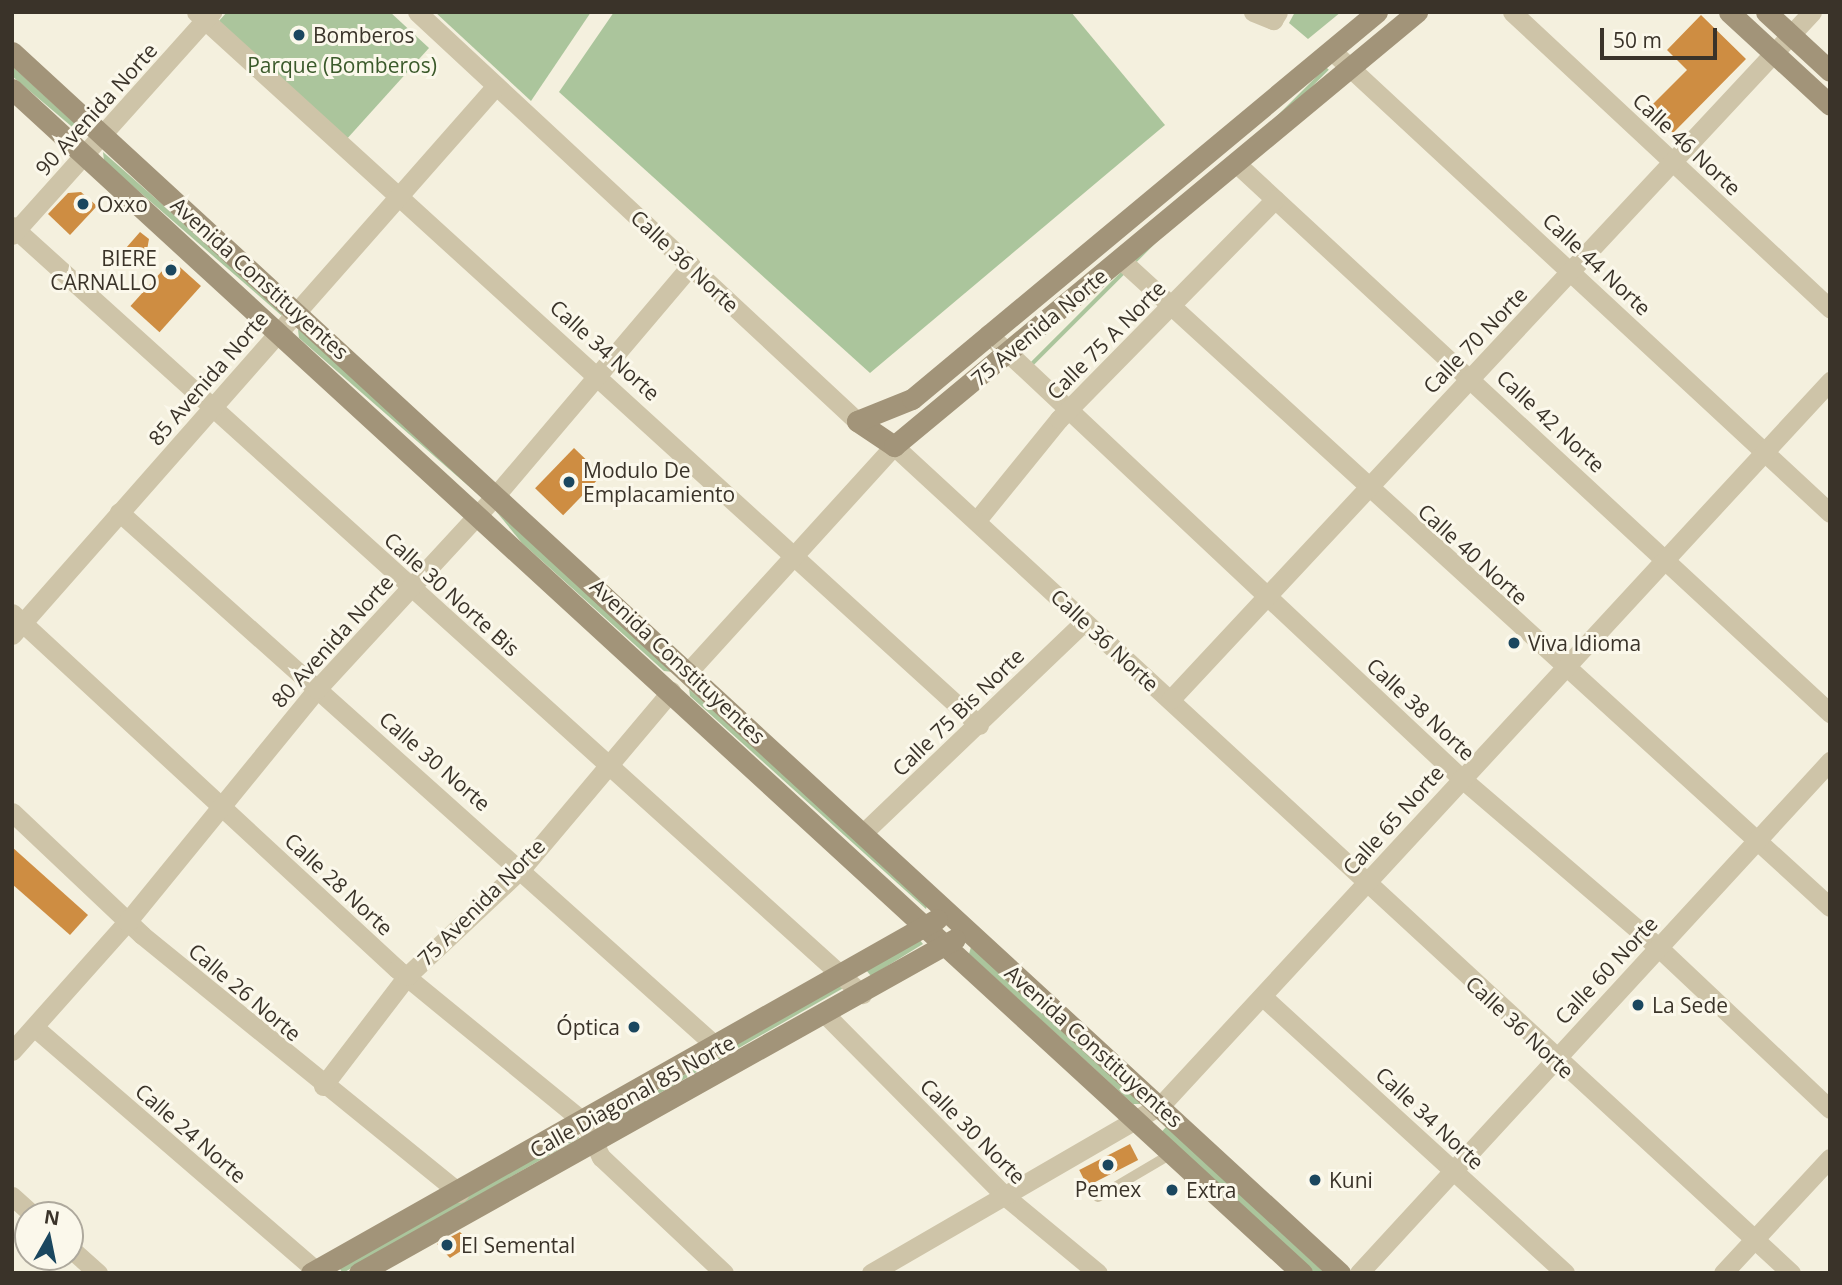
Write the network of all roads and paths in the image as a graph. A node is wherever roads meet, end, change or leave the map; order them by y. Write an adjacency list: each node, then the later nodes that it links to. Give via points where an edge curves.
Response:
1 (417, 12): 17 (street, Calle 36 Norte)
2 (1253, 12): 3 (street, via 1273,20)
3 (1278, 12)
4 (1377, 12): 12 (main road, 75 Avenida Norte)
5 (1417, 12): 15 (main road, 75 Avenida Norte)
6 (1512, 12): 22 (street, Calle 46 Norte)
7 (1729, 12): 14 (main road)
8 (1766, 12): 11 (main road)
9 (1812, 12): 11 (street, Calle 70 Norte)
10 (205, 15): 20 (street, 90 Avenida Norte); 24 (street, Calle 34 Norte)
11 (1791, 36): 14 (street, Calle 70 Norte); 16 (main road)
12 (1332, 51): 15 (street, Calle 44 Norte); 34 (main road, 75 Avenida Norte)
13 (12, 52): 20 (main road, Avenida Constituyentes)
14 (1774, 53): 19 (main road); 22 (street, Calle 70 Norte)
15 (1350, 69): 23 (main road, 75 Avenida Norte); 29 (street, Calle 44 Norte)
16 (1830, 71)
17 (495, 88): 24 (street, 85 Avenida Norte); 28 (street, Calle 36 Norte)
18 (12, 89): 21 (main road, Avenida Constituyentes)
19 (1830, 105)
20 (104, 134): 21 (street, 90 Avenida Norte); 32 (main road, Avenida Constituyentes)
21 (85, 156): 26 (street, 90 Avenida Norte); 33 (main road, Avenida Constituyentes)
22 (1672, 160): 29 (street, Calle 70 Norte); 31 (street, Calle 46 Norte)
23 (1238, 165): 25 (street, Calle 42 Norte); 27 (main road, 75 Avenida Norte)
24 (399, 196): 32 (street, 85 Avenida Norte); 36 (street, Calle 34 Norte)
25 (1275, 199): 30 (street, Calle 75 A Norte); 37 (street, Calle 42 Norte)
26 (14, 230): 39 (street, Calle 30 Norte Bis)
27 (1120, 259): 30 (street, Calle 40 Norte); 35 (main road, 75 Avenida Norte)
28 (691, 265): 36 (street, 80 Avenida Norte); 41 (street, Calle 36 Norte)
29 (1573, 271): 37 (street, Calle 70 Norte); 43 (street, Calle 44 Norte)
30 (1171, 306): 40 (street, Calle 75 A Norte); 44 (street, Calle 40 Norte)
31 (1830, 309)
32 (298, 311): 33 (street, 85 Avenida Norte); 45 (main road, Avenida Constituyentes)
33 (277, 333): 39 (street, 85 Avenida Norte); 48 (main road, Avenida Constituyentes)
34 (988, 334): 35 (street, Calle 38 Norte); 41 (main road, 75 Avenida Norte, via 912,399)
35 (1008, 355): 40 (street, Calle 38 Norte); 42 (main road, 75 Avenida Norte)
36 (600, 374): 45 (street, 80 Avenida Norte); 51 (street, Calle 34 Norte)
37 (1470, 377): 44 (street, Calle 70 Norte); 50 (street, Calle 42 Norte)
38 (1830, 381): 43 (street, Calle 65 Norte)
39 (212, 409): 46 (street, 85 Avenida Norte); 52 (street, Calle 30 Norte Bis)
40 (1069, 410): 49 (street, Calle 75 A Norte); 53 (street, Calle 38 Norte)
41 (858, 421): 42 (main road, Calle 36 Norte)
42 (894, 446): 49 (street, Calle 36 Norte); 51 (street, 75 Avenida Norte)
43 (1763, 453): 47 (street, Calle 44 Norte); 50 (street, Calle 65 Norte)
44 (1366, 489): 53 (street, Calle 70 Norte); 56 (street, Calle 40 Norte)
45 (497, 494): 48 (street, 80 Avenida Norte); 57 (main road, Avenida Constituyentes)
46 (119, 512): 55 (street, 85 Avenida Norte); 58 (street, Calle 30 Norte)
47 (1830, 513)
48 (478, 515): 52 (street, 80 Avenida Norte); 59 (main road, Avenida Constituyentes)
49 (977, 520): 54 (street, Calle 36 Norte)
50 (1665, 555): 56 (street, Calle 65 Norte); 61 (street, Calle 42 Norte)
51 (791, 557): 57 (street, 75 Avenida Norte); 62 (street, Calle 34 Norte)
52 (411, 588): 58 (street, 80 Avenida Norte); 64 (street, Calle 30 Norte Bis)
53 (1266, 593): 60 (street, Calle 70 Norte); 65 (street, Calle 38 Norte)
54 (1084, 622): 60 (street, Calle 36 Norte); 62 (street, Calle 75 Bis Norte)
55 (16, 624): 66 (street, Calle 28 Norte)
56 (1566, 667): 65 (street, Calle 65 Norte); 69 (street, Calle 40 Norte)
57 (689, 671): 68 (main road, Avenida Constituyentes)
58 (317, 689): 66 (street, 80 Avenida Norte); 70 (street, Calle 30 Norte)
59 (671, 691): 64 (street, 75 Avenida Norte); 75 (main road, Avenida Constituyentes)
60 (1170, 700): 71 (street, Calle 36 Norte)
61 (1830, 713)
62 (979, 725): 68 (street, Calle 75 Bis Norte)
63 (1830, 761): 69 (street, Calle 60 Norte)
64 (607, 764): 70 (street, 75 Avenida Norte); 80 (street, Calle 30 Norte Bis)
65 (1461, 779): 71 (street, Calle 65 Norte); 78 (street, Calle 38 Norte)
66 (219, 804): 74 (street, 80 Avenida Norte); 79 (street, Calle 28 Norte)
67 (12, 812): 74 (street, Calle 26 Norte)
68 (862, 834): 73 (main road, Avenida Constituyentes)
69 (1755, 840): 72 (street, Calle 40 Norte); 78 (street, Calle 60 Norte)
70 (523, 867): 79 (street, 75 Avenida Norte); 85 (street, Calle 30 Norte)
71 (1365, 884): 82 (street, Calle 65 Norte); 87 (street, Calle 36 Norte)
72 (1830, 907)
73 (948, 913): 75 (main road, Calle Diagonal 85 Norte); 76 (main road, Avenida Constituyentes)
74 (127, 922): 84 (street, 80 Avenida Norte); 88 (street, Calle 26 Norte)
75 (926, 925): 77 (main road, Avenida Constituyentes); 80 (main road, Calle Diagonal 85 Norte)
76 (969, 931): 77 (main road, Calle Diagonal 85 Norte); 89 (main road, Avenida Constituyentes)
77 (946, 944): 81 (main road, Calle Diagonal 85 Norte); 91 (main road, Avenida Constituyentes)
78 (1658, 947): 87 (street, Calle 60 Norte); 90 (street, Calle 38 Norte)
79 (407, 976): 88 (street, 75 Avenida Norte); 92 (street, Calle 28 Norte)
80 (842, 976): 81 (street, Calle 30 Norte Bis); 85 (main road, Calle Diagonal 85 Norte)
81 (862, 994): 83 (main road, Calle Diagonal 85 Norte)
82 (1263, 997): 89 (street, Calle 65 Norte); 95 (street, Calle 34 Norte)
83 (824, 1013): 92 (main road, Calle Diagonal 85 Norte); 97 (street, Calle 30 Norte)
84 (34, 1027): 86 (street, 80 Avenida Norte); 101 (street, Calle 24 Norte)
85 (718, 1048): 92 (main road, Calle Diagonal 85 Norte)
86 (12, 1051)
87 (1554, 1058): 95 (street, Calle 60 Norte); 99 (street, Calle 36 Norte)
88 (323, 1086): 96 (street, Calle 26 Norte)
89 (1161, 1105): 91 (street, Calle 65 Norte); 108 (main road, Avenida Constituyentes)
90 (1830, 1109)
91 (1139, 1122): 93 (main road, Avenida Constituyentes); 97 (street, Calle 65 Norte)
92 (588, 1132): 96 (main road, Calle Diagonal 85 Norte); 102 (main road, Calle Diagonal 85 Norte); 104 (street, Calle 28 Norte)
93 (1171, 1154): 98 (lane); 107 (main road, Avenida Constituyentes)
94 (1830, 1158): 99 (street)
95 (1455, 1173): 109 (street, Calle 60 Norte); 110 (street, Calle 34 Norte)
96 (460, 1194): 101 (main road, Calle Diagonal 85 Norte)
97 (1006, 1197): 105 (street, Calle 65 Norte); 106 (street, Calle 30 Norte)
98 (1098, 1197)
99 (1754, 1240): 111 (street); 112 (street, Calle 36 Norte)
100 (84, 1260): 103 (street)
101 (315, 1272)
102 (361, 1272)
103 (98, 1273)
104 (724, 1273)
105 (871, 1273)
106 (1098, 1273)
107 (1301, 1273)
108 (1340, 1273)
109 (1359, 1273)
110 (1565, 1273)
111 (1723, 1273)
112 (1791, 1273)

